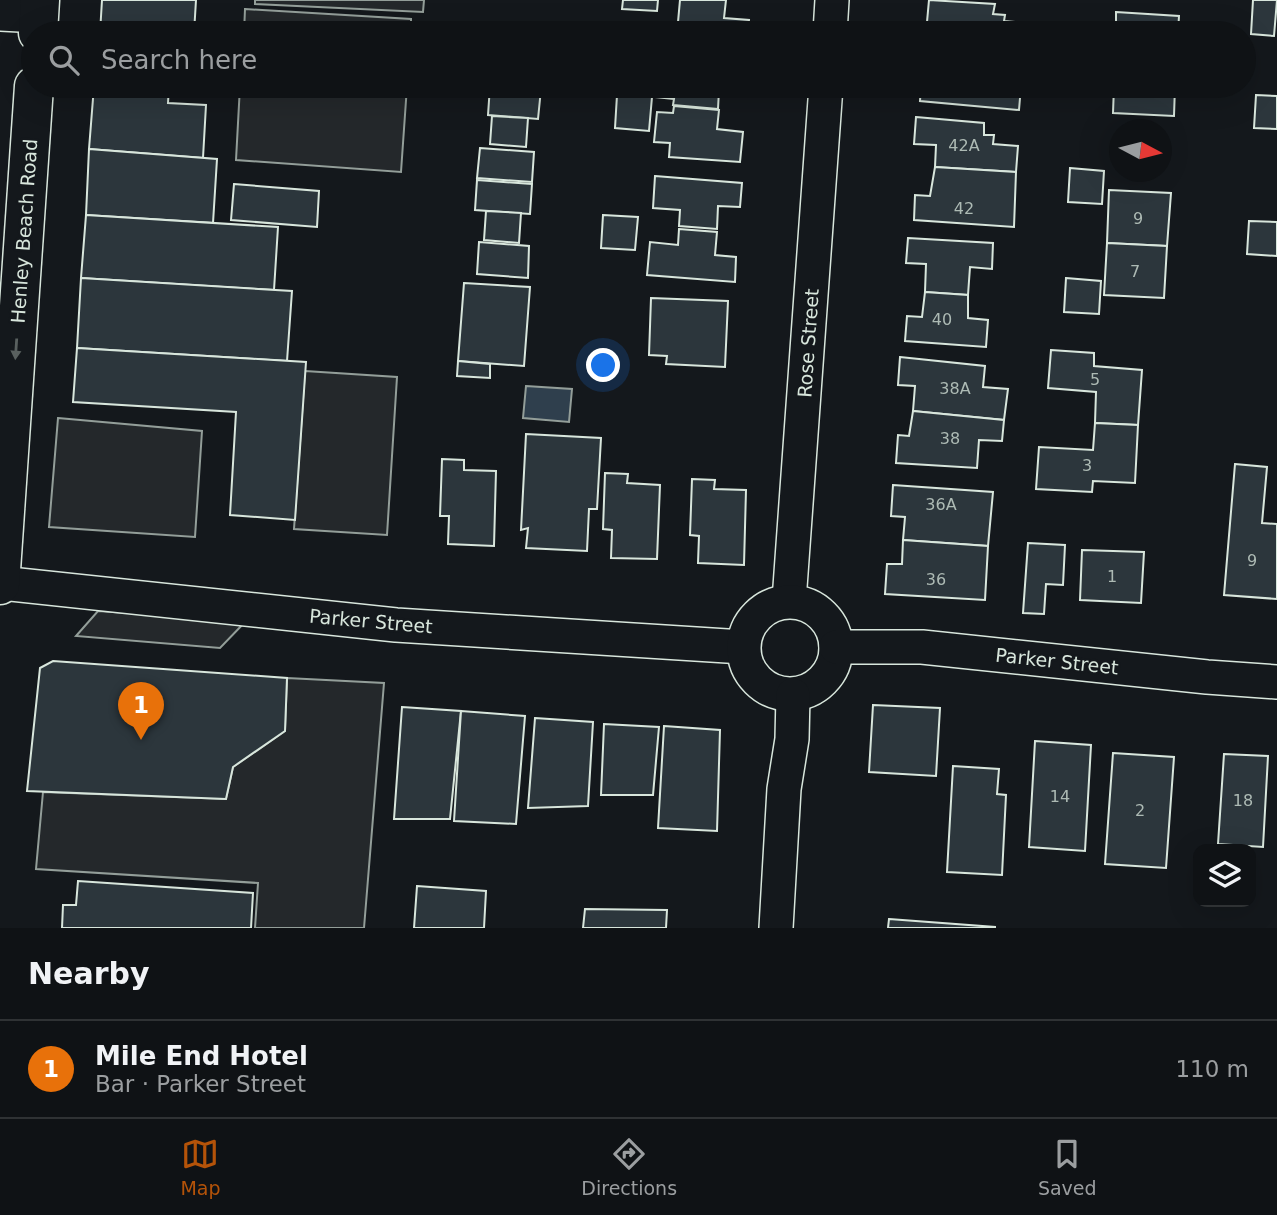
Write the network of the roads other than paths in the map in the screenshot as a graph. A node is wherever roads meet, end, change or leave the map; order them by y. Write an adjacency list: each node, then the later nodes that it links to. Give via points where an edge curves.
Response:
1 (832, 0): 4 (street)
2 (0, 14): 3 (street)
3 (39, 16)
4 (831, 21)
5 (33, 98): 7 (main road, Henley Beach Road, one-way to 7)
6 (825, 98): 8 (street, Rose Street)
7 (0, 584): 9 (street, Parker Street, via 396,625)
8 (789, 601): 9 (street, via 762,610 747,630); 10 (street, via 807,604 824,617)
9 (743, 647): 12 (street, via 748,671 760,684 778,694)
10 (836, 647): 11 (street, Parker Street, via 922,647); 12 (street, via 827,676 810,690)
11 (1277, 682)
12 (793, 695): 13 (street)
13 (776, 928)

